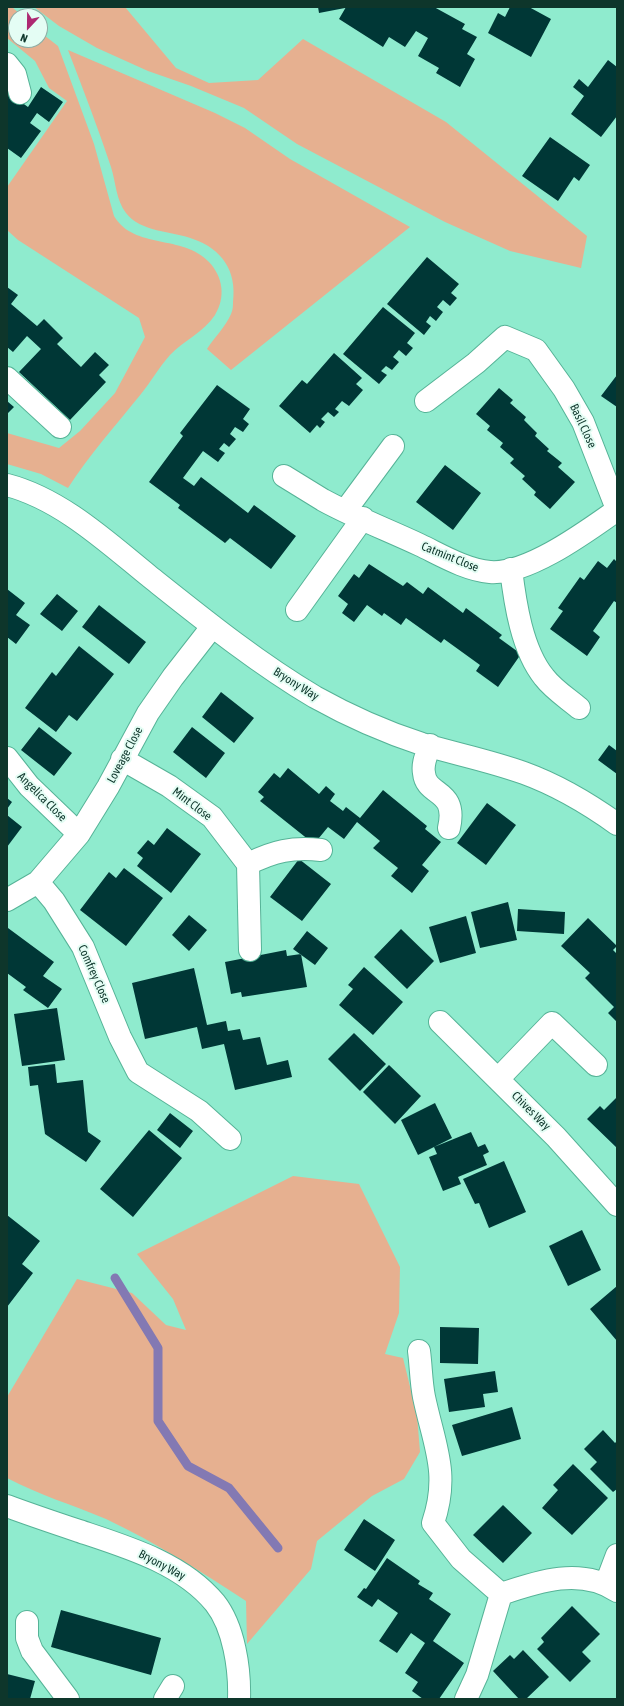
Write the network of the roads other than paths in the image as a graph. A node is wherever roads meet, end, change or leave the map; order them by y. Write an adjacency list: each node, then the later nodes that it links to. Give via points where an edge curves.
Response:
1 (7, 64): 2 (street, via 15,74)
2 (20, 93)
3 (7, 378): 5 (street)
4 (426, 400): 9 (street, Basil Close, via 476,363 505,337 536,350 564,389 583,422)
5 (60, 427)
6 (393, 446): 10 (street)
7 (284, 476): 10 (street, Catmint Close)
8 (7, 485): 13 (street, Bryony Way, via 33,494 78,521)
9 (617, 509): 11 (street, Catmint Close, via 561,548)
10 (354, 515): 11 (street, Catmint Close, via 470,567 491,572); 12 (street)
11 (510, 569): 14 (street, via 519,617 535,663 554,688)
12 (298, 610)
13 (212, 627): 15 (street, Bryony Way, via 315,697 368,724); 17 (street, Loveage Close, via 173,677)
14 (579, 708)
15 (430, 745): 18 (street, Bryony Way, via 526,773 594,807); 19 (street, via 424,762 424,774 427,782 449,803 452,814)
16 (7, 758): 20 (street, Angelica Close, via 29,786)
17 (122, 759): 20 (street, Loveage Close); 22 (street, Mint Close, via 169,786 212,817)
18 (617, 824)
19 (449, 828)
20 (79, 834): 23 (street, Loveage Close)
21 (321, 850): 22 (street, via 270,853)
22 (248, 864): 25 (street)
23 (38, 882): 24 (street, Loveage Close); 29 (street, Comfrey Close, via 54,901 83,947 120,1037 138,1072 198,1111)
24 (7, 900)
25 (250, 950)
26 (440, 1022): 28 (street, Chives Way)
27 (596, 1065): 28 (street, via 552,1022)
28 (498, 1079): 30 (street, Chives Way, via 556,1137)
29 (230, 1139)
30 (617, 1205)
31 (419, 1351): 35 (street, via 424,1396 440,1460 442,1486 433,1523 461,1559)
32 (7, 1506): 38 (street, Bryony Way, via 126,1547 155,1560 199,1586 216,1604 232,1637 237,1662)
33 (617, 1555): 34 (street)
34 (611, 1588): 35 (street, via 584,1578 561,1578 536,1582)
35 (501, 1594): 39 (street, via 477,1675)
36 (27, 1622): 37 (street, via 26,1638 32,1651)
37 (68, 1699)
38 (239, 1699)
39 (466, 1699)

